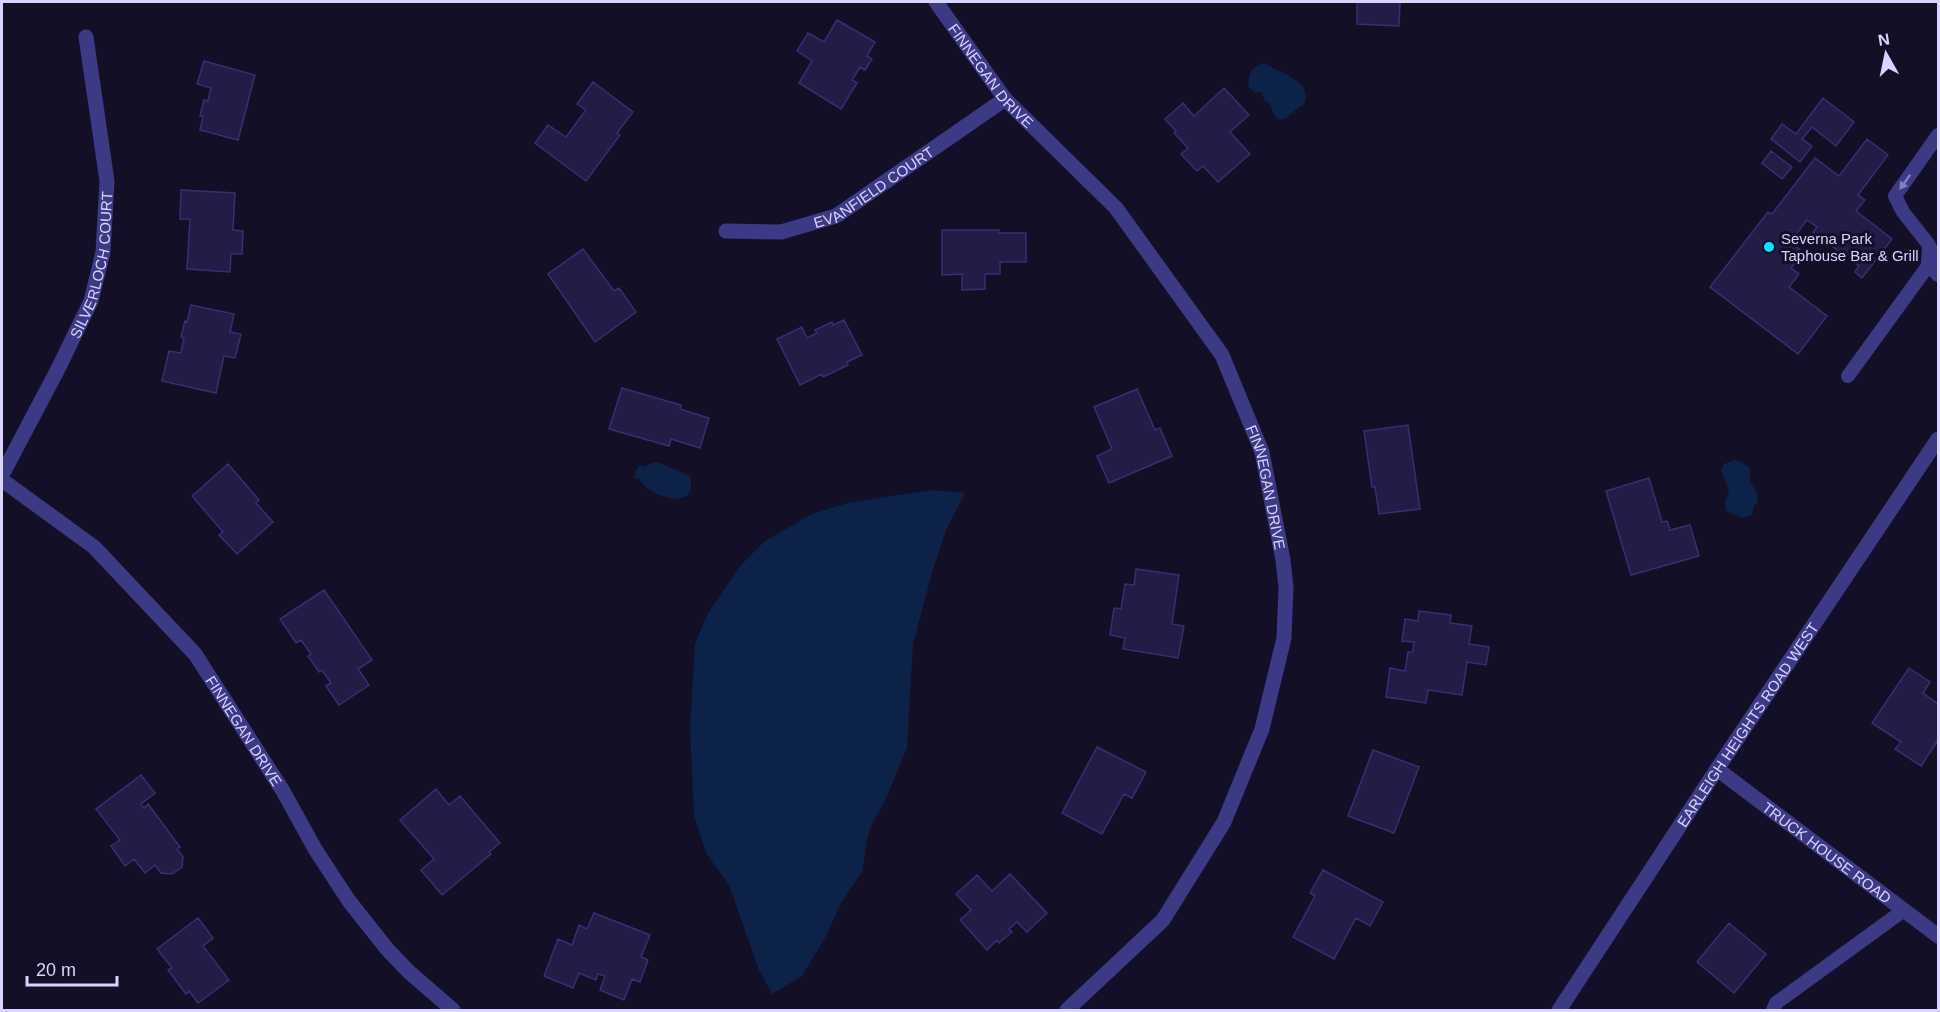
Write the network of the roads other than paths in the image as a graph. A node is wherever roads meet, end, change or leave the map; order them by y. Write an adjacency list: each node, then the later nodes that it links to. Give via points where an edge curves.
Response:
1 (936, 2): 3 (street, FINNEGAN DRIVE)
2 (86, 37): 10 (street, SILVERLOCH COURT, via 107,181 103,252 91,301)
3 (1005, 99): 5 (street, EVANFIELD COURT, via 836,216 781,232); 16 (street, FINNEGAN DRIVE, via 1116,208 1222,355 1262,452 1286,588 1284,638 1262,729 1224,822 1163,920)
4 (1938, 135): 7 (lane, one-way to 7, via 1895,196 1929,245)
5 (726, 231)
6 (1938, 252): 7 (lane)
7 (1933, 270): 8 (lane)
8 (1848, 376)
9 (1938, 439): 12 (street, EARLEIGH HEIGHTS ROAD WEST)
10 (2, 475)
11 (2, 480): 15 (street, FINNEGAN DRIVE, via 94,547 195,654 349,901 402,965)
12 (1717, 769): 13 (street, TRUCK HOUSE ROAD); 17 (street, EARLEIGH HEIGHTS ROAD WEST)
13 (1904, 910): 14 (street, TRUCK HOUSE ROAD); 18 (lane, via 1776,1003)
14 (1938, 936)
15 (453, 1011)
16 (1067, 1011)
17 (1559, 1011)
18 (1773, 1011)

